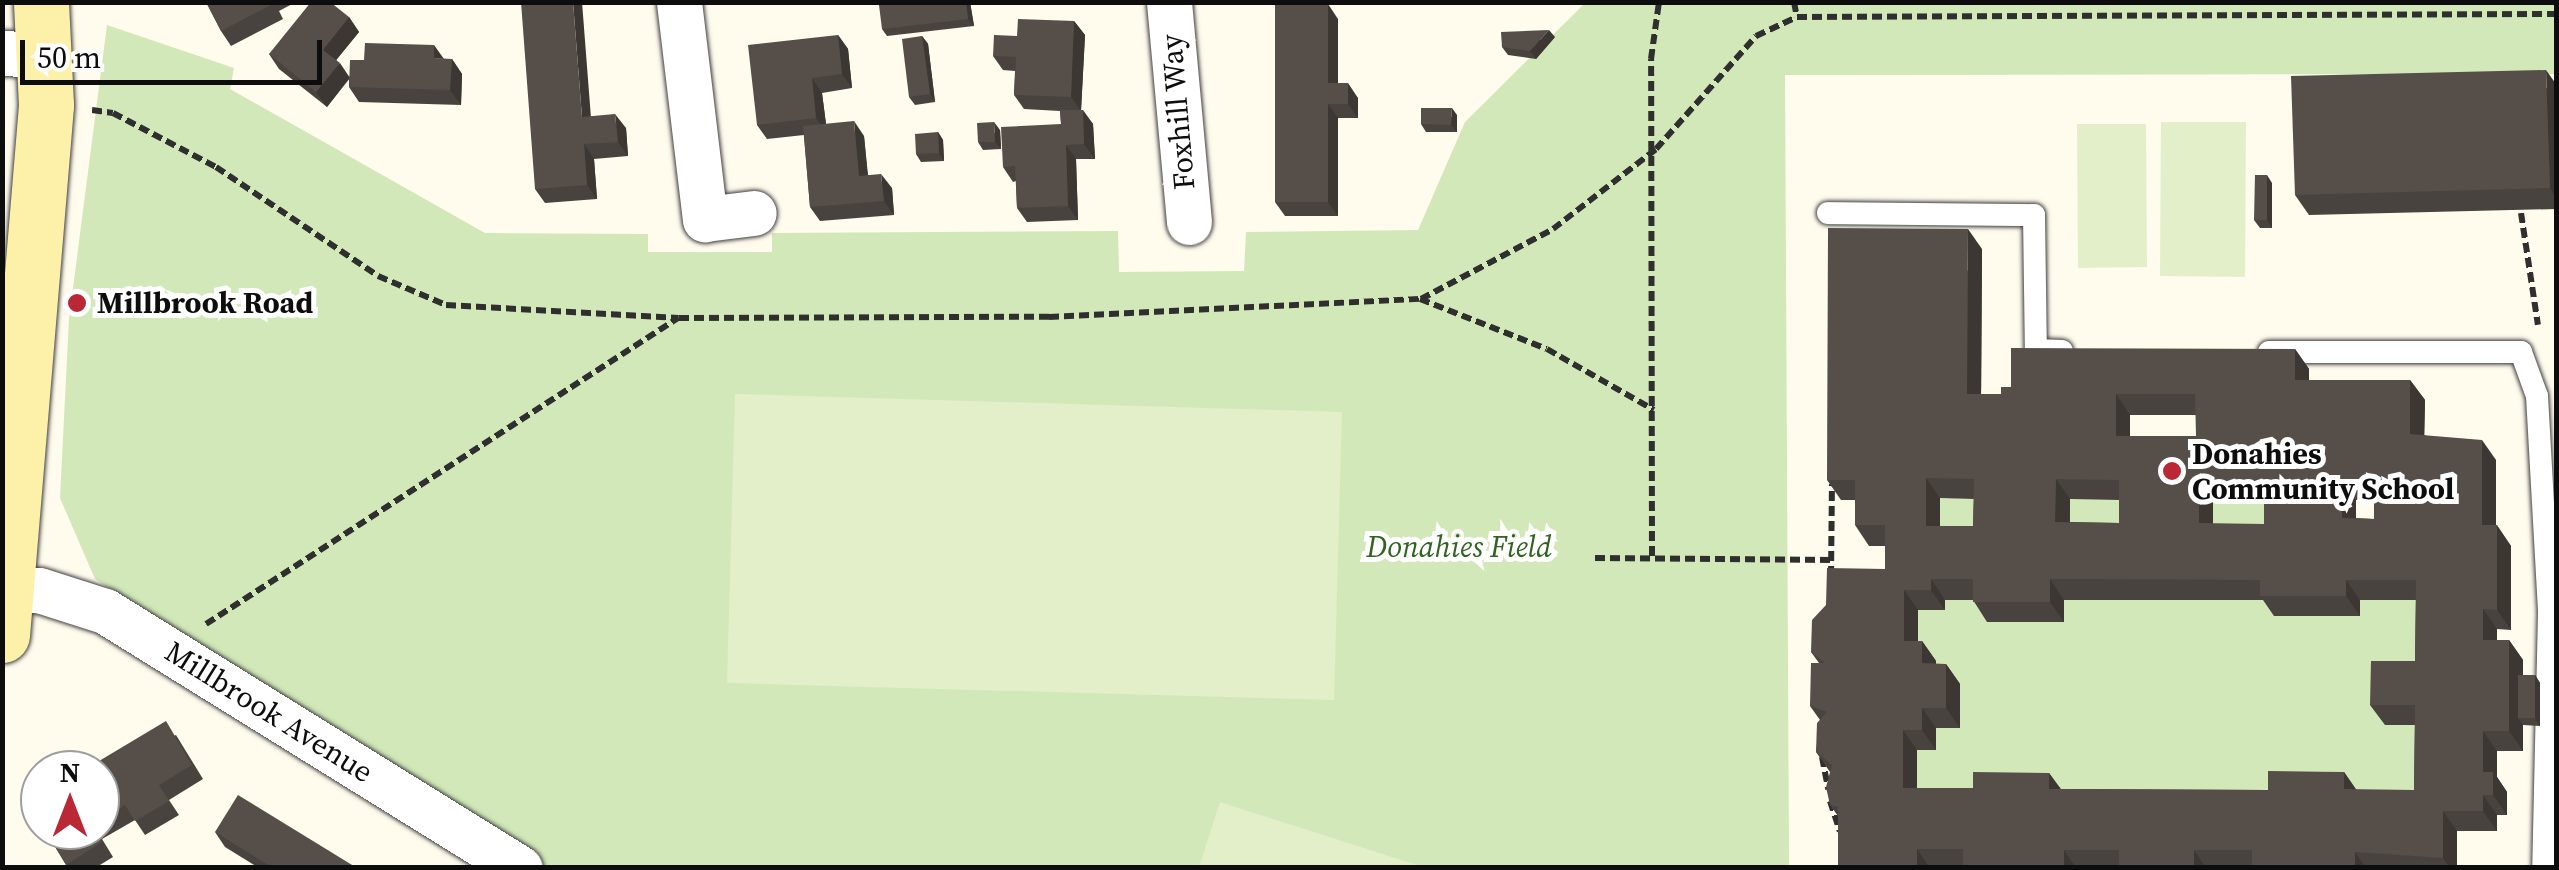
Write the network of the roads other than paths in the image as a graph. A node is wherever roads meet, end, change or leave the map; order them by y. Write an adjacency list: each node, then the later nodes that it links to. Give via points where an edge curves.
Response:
1 (679, 2): 4 (street, via 705,220)
2 (1169, 2): 6 (street, Foxhill Way)
3 (34, 54): 9 (street)
4 (754, 213)
5 (1828, 213): 7 (lane, via 2034,215 2036,350)
6 (1189, 222)
7 (2092, 351)
8 (2242, 352): 11 (lane, via 2521,352 2537,396 2549,613)
9 (4, 612): 10 (street, Millbrook Avenue, via 39,590 104,611)
10 (520, 868)
11 (2543, 868)

